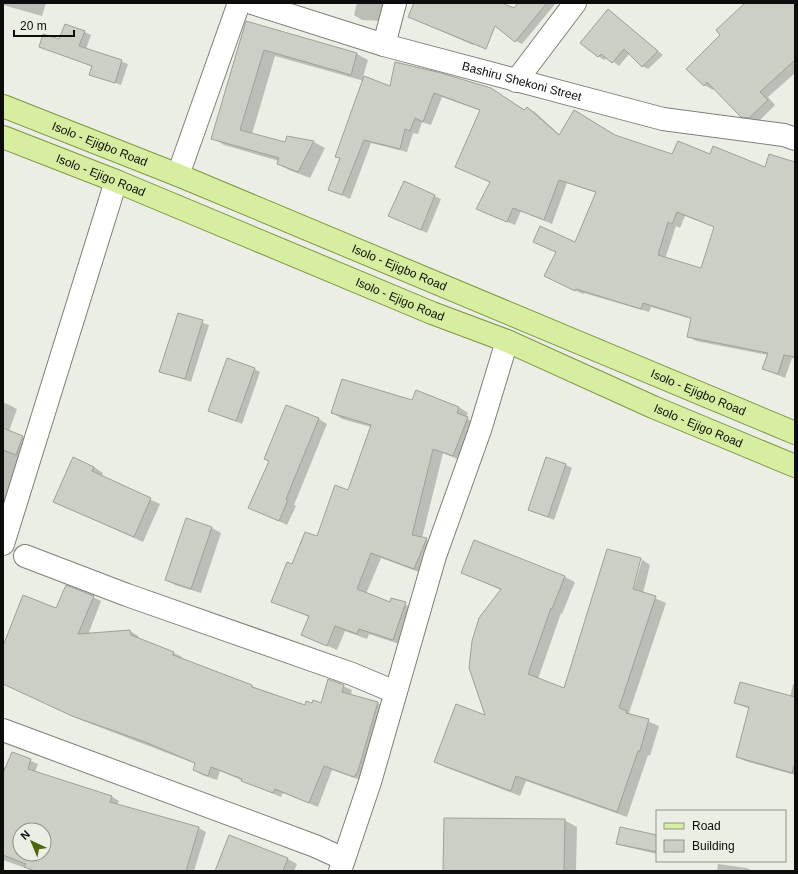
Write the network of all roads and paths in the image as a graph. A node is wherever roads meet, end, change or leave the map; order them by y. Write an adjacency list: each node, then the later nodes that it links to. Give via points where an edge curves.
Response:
1 (240, 3): 10 (street)
2 (252, 3): 5 (street, Bashiru Shekoni Street)
3 (395, 3): 5 (street)
4 (575, 3): 6 (street)
5 (384, 45): 6 (street, Bashiru Shekoni Street)
6 (516, 81): 8 (street, Bashiru Shekoni Street, via 663,119)
7 (3, 106): 10 (main road, Isolo - Ejigbo Road)
8 (791, 131)
9 (3, 137): 11 (main road, Isolo - Ejigo Road)
10 (178, 175): 13 (main road, Isolo - Ejigbo Road)
11 (116, 181): 12 (main road, Isolo - Ejigo Road, via 432,313); 15 (street)
12 (507, 341): 14 (main road, Isolo - Ejigo Road, via 653,407); 17 (street, via 480,430 435,556)
13 (795, 433)
14 (795, 466)
15 (3, 544)
16 (25, 556): 17 (street, via 127,596 352,674)
17 (395, 692): 19 (street, via 370,782)
18 (3, 730): 19 (street, via 315,846)
19 (342, 865)

